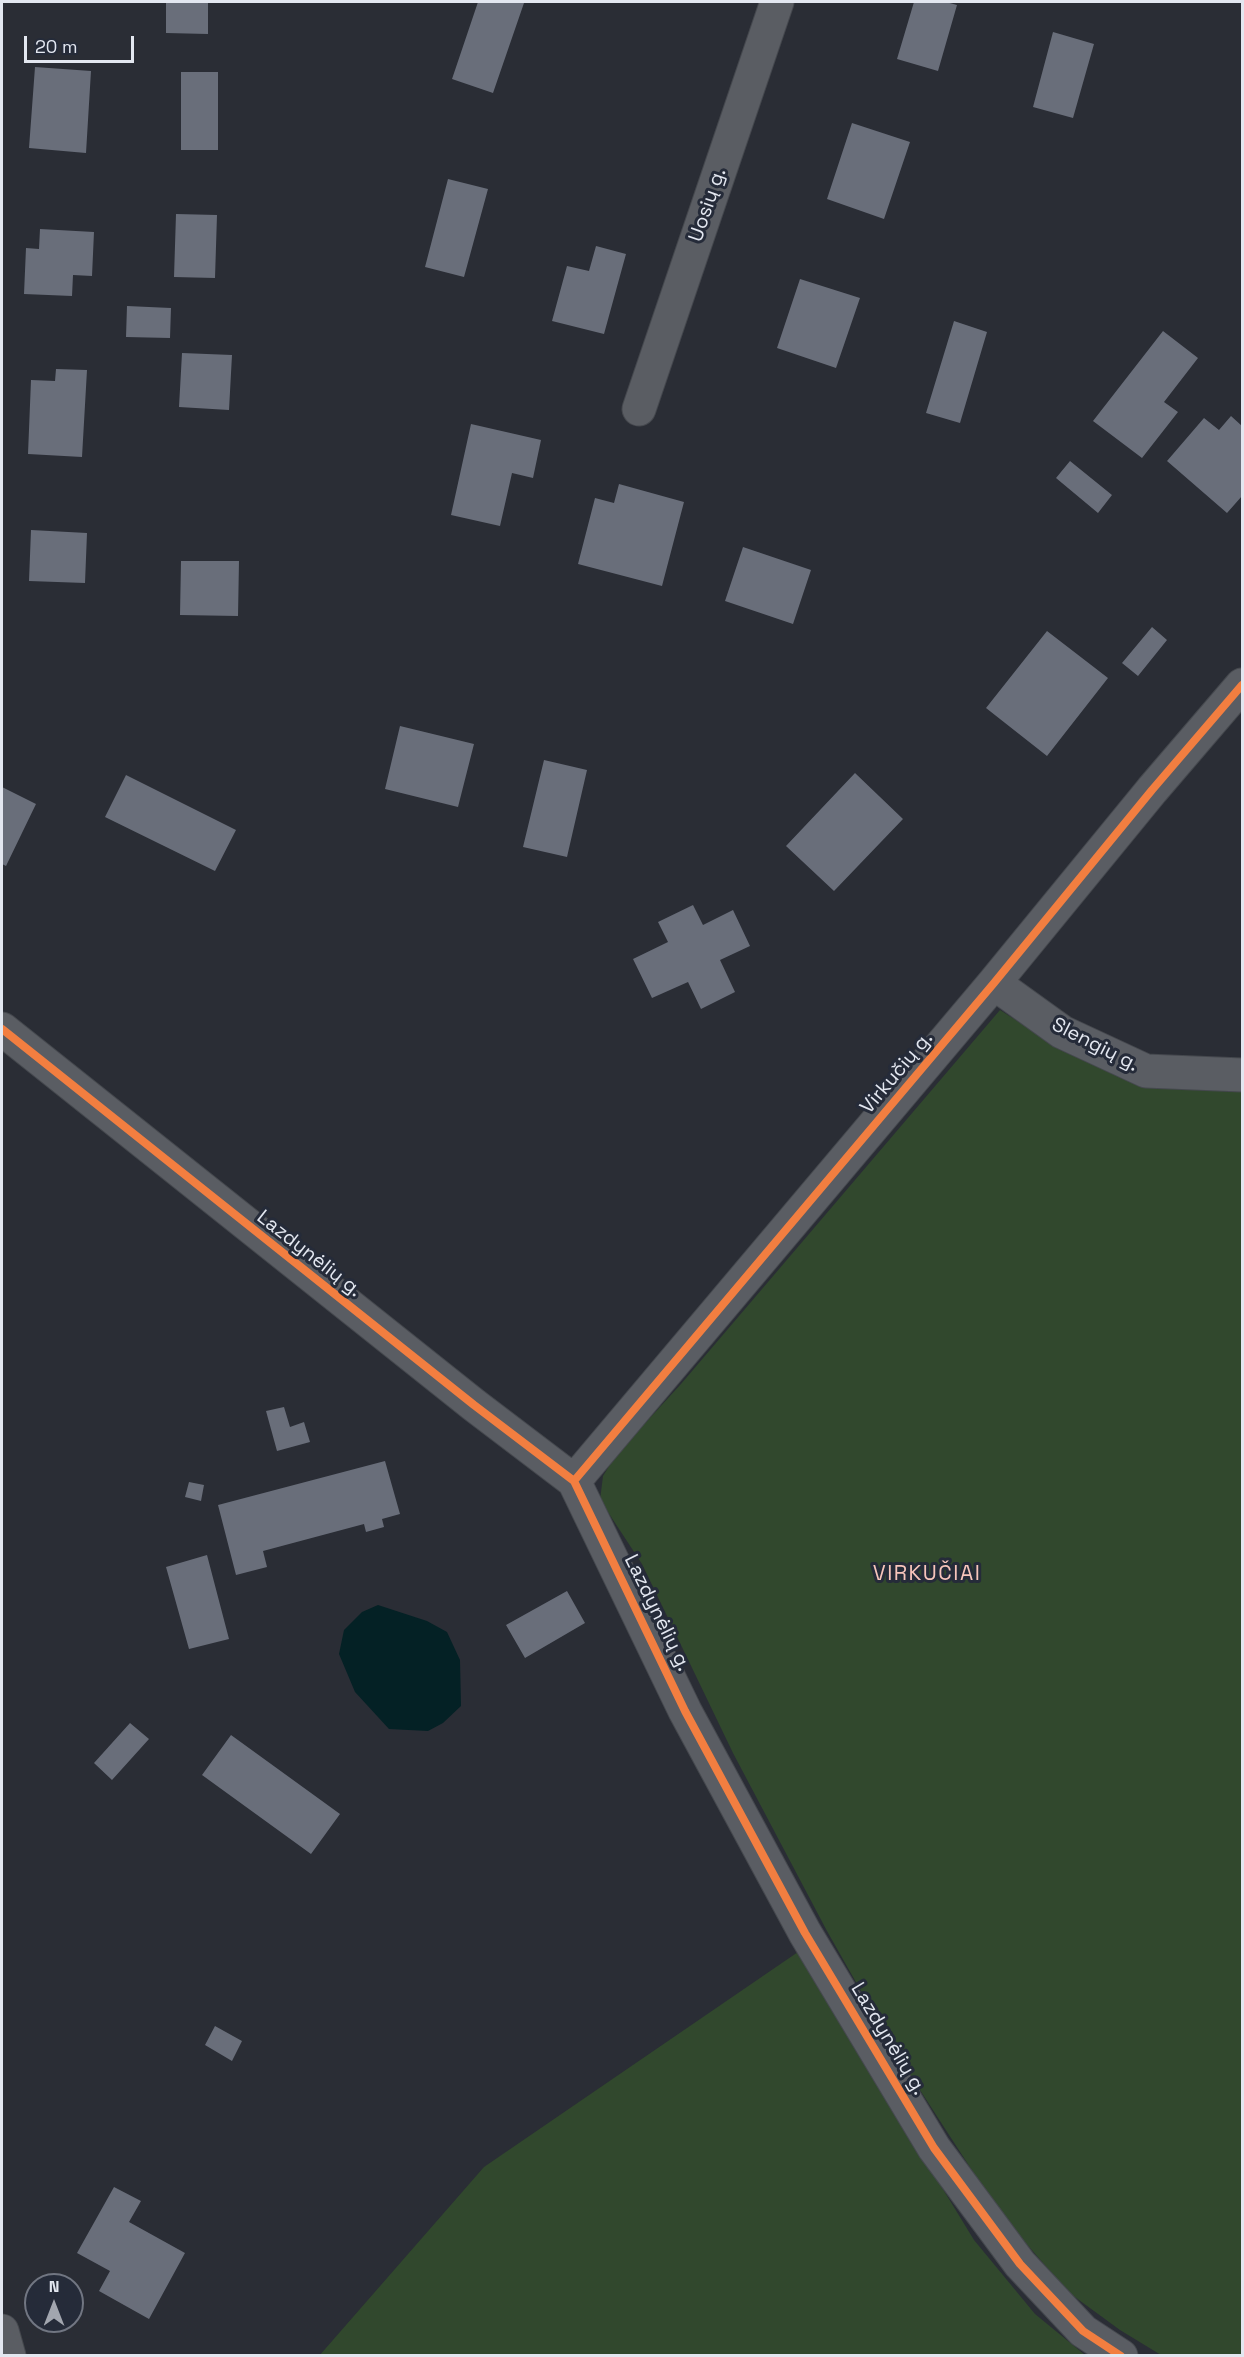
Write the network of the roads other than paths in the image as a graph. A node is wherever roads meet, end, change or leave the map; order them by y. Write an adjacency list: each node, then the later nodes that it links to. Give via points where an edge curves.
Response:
1 (777, 2): 2 (street, Uosių g.)
2 (639, 409)
3 (1242, 685): 4 (street, Virkučių g.)
4 (994, 983): 6 (street, Slengių g., via 1062,1032 1146,1071); 7 (street, Virkučių g.)
5 (2, 1029): 7 (street, Lazdynėlių g., via 465,1398)
6 (1242, 1075)
7 (574, 1480): 10 (street, Lazdynėlių g., via 691,1721 805,1934 934,2148 1020,2264 1083,2331)
8 (2, 2331): 9 (street)
9 (9, 2355)
10 (1121, 2355)

